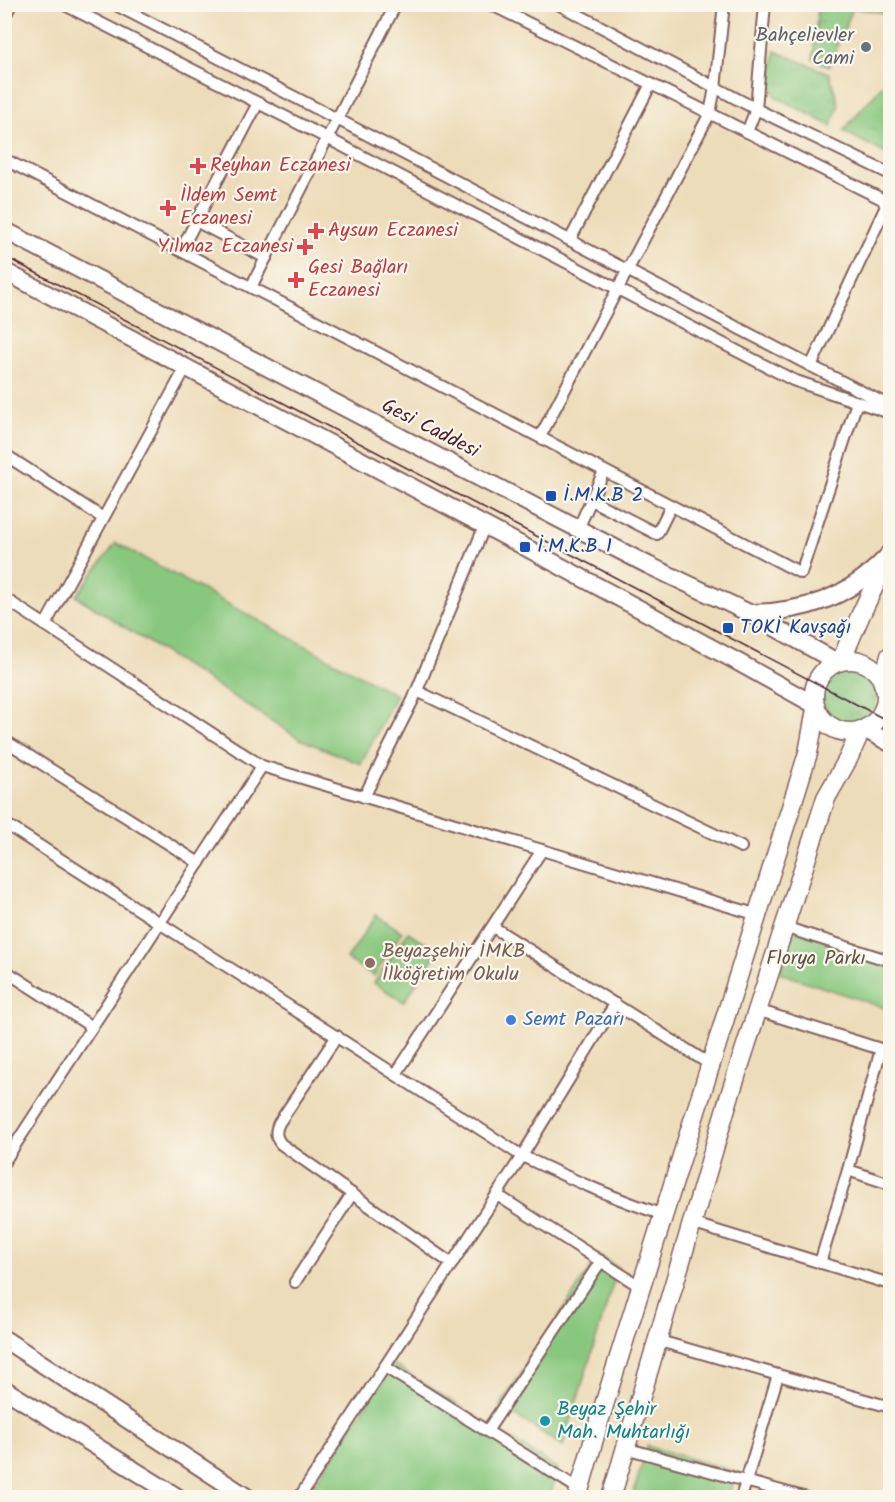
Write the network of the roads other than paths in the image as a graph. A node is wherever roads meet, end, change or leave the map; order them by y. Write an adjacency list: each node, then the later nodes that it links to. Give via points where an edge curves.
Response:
1 (11, 4): 9 (street)
2 (63, 4): 12 (street)
3 (114, 4): 15 (street)
4 (396, 4): 15 (street)
5 (490, 4): 10 (street)
6 (558, 4): 11 (street)
7 (724, 4): 11 (street)
8 (765, 4): 13 (street)
9 (4, 18)
10 (651, 84): 14 (street); 23 (street)
11 (715, 88): 13 (street); 14 (street)
12 (258, 103): 17 (street); 21 (street)
13 (756, 109): 16 (street); 19 (street)
14 (710, 113): 16 (street); 26 (street)
15 (337, 119): 17 (street); 23 (street)
16 (747, 132): 20 (street)
17 (327, 138): 25 (street); 29 (street)
18 (4, 159): 24 (street)
19 (891, 174)
20 (890, 203): 30 (street)
21 (196, 221): 24 (street); 25 (street)
22 (4, 230): 42 (main road, Gesi Caddesi)
23 (570, 240): 26 (street)
24 (181, 250): 28 (street)
25 (266, 258): 28 (street)
26 (628, 270): 29 (street); 30 (street)
27 (4, 271): 31 (main road)
28 (251, 287): 35 (street)
29 (618, 289): 32 (street, via 792,380); 35 (street)
30 (811, 366): 33 (street)
31 (186, 367): 40 (street); 41 (main road)
32 (857, 402): 34 (street); 39 (street, via 801,573)
33 (891, 406)
34 (891, 414)
35 (540, 437): 37 (street)
36 (4, 454): 40 (street)
37 (604, 471): 38 (street); 39 (street)
38 (591, 500): 39 (street, via 657,534); 42 (street)
39 (671, 506)
40 (103, 518): 46 (street)
41 (485, 525): 50 (street); 51 (main road)
42 (578, 529): 45 (main road, Gesi Caddesi)
43 (891, 553): 45 (main road, via 868,574 824,601 797,609); 48 (highway)
44 (4, 598): 46 (street)
45 (749, 613): 48 (main road, Gesi Caddesi)
46 (45, 625): 55 (street)
47 (891, 656): 49 (highway)
48 (839, 662): 49 (highway, via 868,665); 51 (highway, via 819,677 813,692)
49 (886, 687): 52 (highway, via 884,709)
50 (417, 691): 56 (street); 58 (street)
51 (815, 707): 52 (highway, via 831,727 846,732); 61 (highway, via 808,753)
52 (863, 730): 54 (main road); 64 (highway, via 826,798)
53 (4, 740): 60 (street)
54 (891, 743)
55 (262, 766): 56 (street); 60 (street)
56 (364, 797): 59 (street)
57 (4, 823): 62 (street)
58 (741, 847)
59 (542, 850): 61 (street); 63 (street)
60 (199, 863): 62 (street)
61 (758, 915): 72 (highway)
62 (160, 922): 69 (street); 70 (street)
63 (493, 927): 67 (street); 73 (street)
64 (784, 927): 65 (street); 68 (highway)
65 (891, 962)
66 (4, 970): 69 (street)
67 (615, 1004): 72 (street); 74 (street)
68 (757, 1010): 71 (street); 81 (highway)
69 (92, 1027): 75 (street)
70 (337, 1036): 73 (street); 78 (street, via 276,1132 281,1144)
71 (886, 1051): 76 (street)
72 (711, 1065): 80 (highway)
73 (396, 1074): 74 (street)
74 (522, 1156): 79 (street); 80 (street, via 627,1203)
75 (4, 1162)
76 (848, 1170): 77 (street); 83 (street)
77 (891, 1184)
78 (352, 1194): 84 (street); 85 (street)
79 (497, 1195): 82 (street); 84 (street)
80 (664, 1215): 87 (highway)
81 (691, 1223): 83 (street); 89 (highway)
82 (601, 1261): 87 (street); 94 (street)
83 (820, 1263): 86 (street)
84 (452, 1264): 90 (street)
85 (295, 1282)
86 (891, 1284)
87 (641, 1287): 97 (highway)
88 (4, 1339): 99 (main road)
89 (656, 1340): 91 (street); 95 (highway)
90 (385, 1367): 94 (street); 100 (street)
91 (778, 1375): 93 (street); 96 (street)
92 (4, 1389): 98 (main road)
93 (891, 1407)
94 (487, 1431): 97 (street)
95 (625, 1448): 96 (street); 101 (highway)
96 (746, 1481): 102 (street); 103 (street)
97 (578, 1493)
98 (179, 1497)
99 (248, 1497)
100 (299, 1497)
101 (611, 1497)
102 (741, 1497)
103 (807, 1497)

